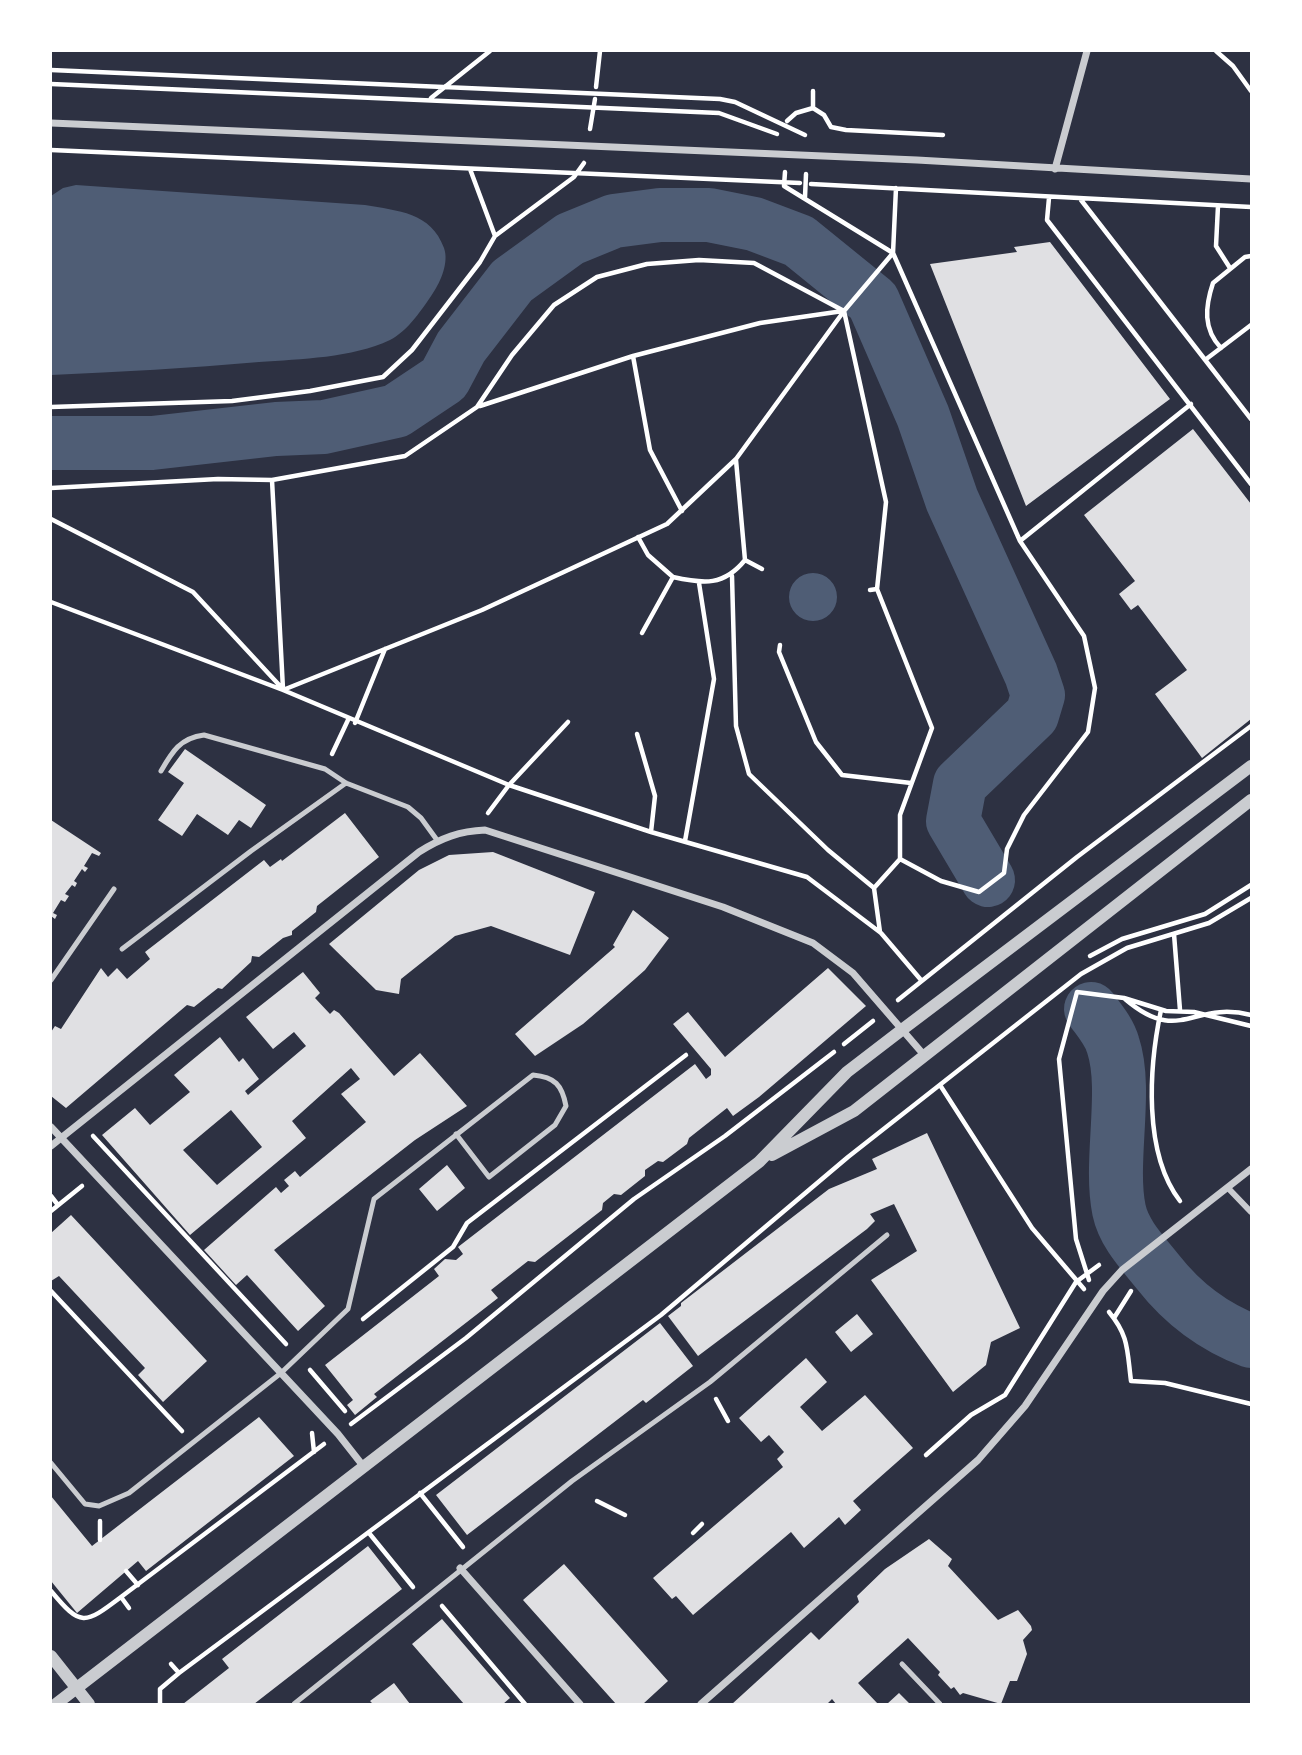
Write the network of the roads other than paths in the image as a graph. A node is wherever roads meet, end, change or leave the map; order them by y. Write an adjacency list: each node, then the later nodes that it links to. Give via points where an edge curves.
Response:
1 (1087, 51): 3 (street)
2 (51, 122): 3 (street)
3 (1055, 169): 4 (street)
4 (1251, 179)
5 (1251, 765): 13 (street)
6 (161, 771): 7 (lane, via 178,745 204,735 325,769)
7 (346, 783): 9 (lane, via 408,807); 11 (lane)
8 (1251, 800): 14 (street)
9 (437, 840): 13 (street, via 485,830 723,907 813,943 853,973); 17 (street)
10 (114, 889): 12 (lane)
11 (122, 949)
12 (51, 980)
13 (903, 1029): 14 (street); 19 (street, via 847,1072)
14 (924, 1055): 19 (street, via 854,1111)
15 (51, 1127): 17 (street)
16 (456, 1134): 16 (lane, via 533,1075 550,1077 562,1088 566,1106 555,1125 489,1177); 24 (lane, via 374,1199 348,1309)
17 (62, 1137): 18 (street); 24 (street)
18 (51, 1146)
19 (759, 1162): 26 (street)
20 (1251, 1169): 21 (street)
21 (1228, 1188): 22 (street); 35 (street, via 1122,1270 1025,1406 978,1460)
22 (1251, 1212)
23 (887, 1235): 27 (lane, via 710,1382)
24 (281, 1373): 25 (lane, via 129,1493 99,1506 85,1504); 26 (street)
25 (51, 1463)
26 (364, 1467): 30 (street)
27 (460, 1568): 33 (lane); 34 (street)
28 (51, 1656): 30 (street)
29 (902, 1664): 36 (lane)
30 (76, 1688): 31 (street); 32 (street)
31 (56, 1704)
32 (89, 1704)
33 (294, 1704)
34 (580, 1704)
35 (701, 1704)
36 (940, 1704)

